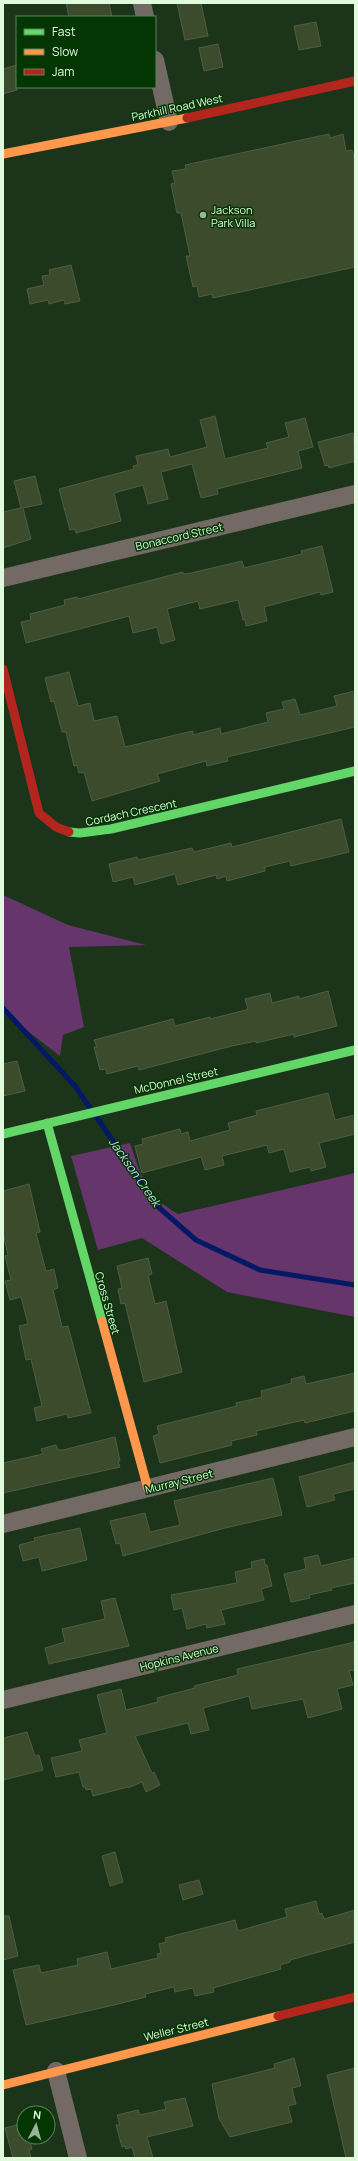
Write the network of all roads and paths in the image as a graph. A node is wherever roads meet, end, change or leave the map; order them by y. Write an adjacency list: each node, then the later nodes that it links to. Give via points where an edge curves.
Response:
1 (142, 3): 2 (street)
2 (145, 16)
3 (156, 64): 5 (street)
4 (355, 81): 5 (street, Parkhill Road West)
5 (169, 122): 6 (street, Parkhill Road West)
6 (3, 154)
7 (355, 494): 8 (street, Bonaccord Street)
8 (3, 578)
9 (3, 669): 10 (street, Cordach Crescent, via 39,813 54,828 80,835 117,828)
10 (355, 771)
11 (355, 1050): 12 (street, McDonnel Street)
12 (47, 1123): 13 (street, McDonnel Street); 15 (street, Cross Street)
13 (3, 1134)
14 (355, 1437): 15 (street, Murray Street)
15 (148, 1489): 16 (street, Murray Street)
16 (3, 1524)
17 (355, 1614): 18 (street, Hopkins Avenue)
18 (3, 1700)
19 (355, 1997): 20 (street, Weller Street)
20 (56, 2072): 21 (street, Weller Street); 22 (street)
21 (3, 2084)
22 (78, 2158)

